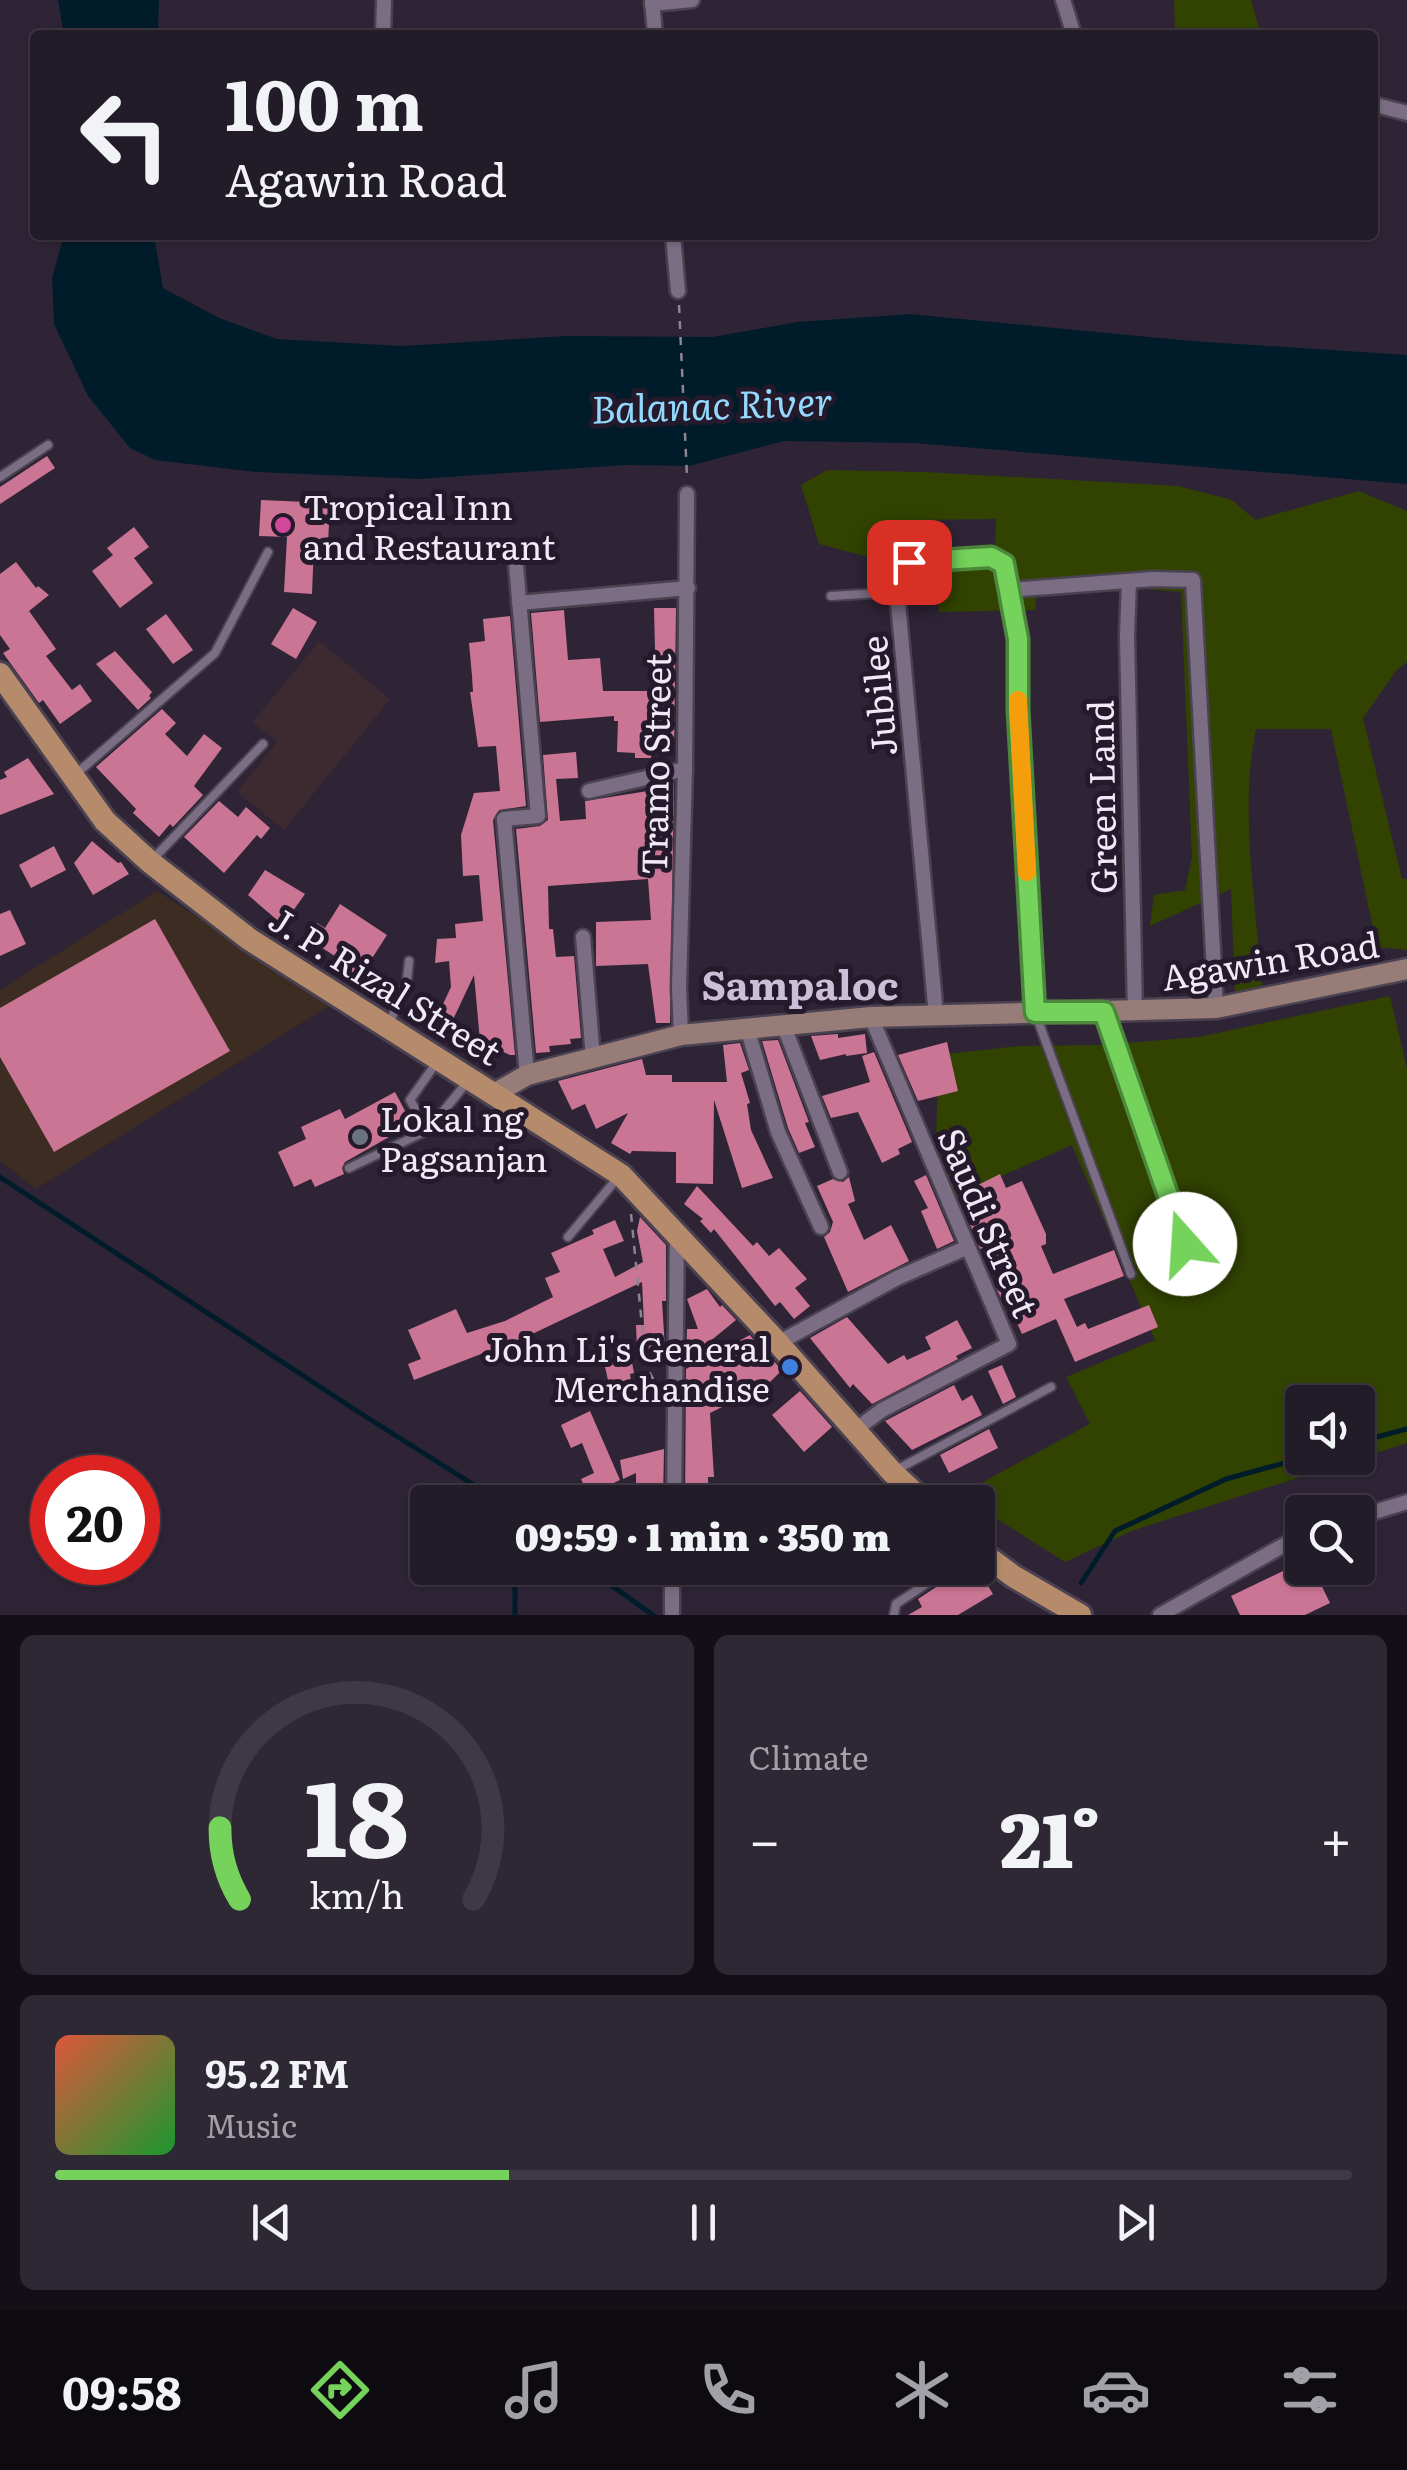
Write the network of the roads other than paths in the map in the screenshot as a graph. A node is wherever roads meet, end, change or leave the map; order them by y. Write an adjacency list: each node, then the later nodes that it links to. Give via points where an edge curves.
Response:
1 (384, 0): 5 (street)
2 (692, 0): 4 (street)
3 (1063, 0): 7 (street)
4 (652, 2): 6 (street)
5 (384, 30)
6 (655, 30)
7 (1072, 30)
8 (1378, 105): 9 (street)
9 (1407, 112)
10 (673, 240): 11 (street)
11 (678, 291)
12 (48, 446): 13 (lane)
13 (0, 477)
14 (687, 494): 18 (street, Tramo Street)
15 (268, 552): 26 (lane, via 216,653)
16 (516, 564): 22 (street)
17 (1129, 580): 19 (street); 32 (street, via 1193,580); 35 (street, Green Land)
18 (688, 588): 22 (street); 25 (street, Tramo Street)
19 (1010, 590): 20 (street, Jubilee, via 1004,564 991,557 909,562 898,572); 33 (street, via 1018,639)
20 (898, 592): 21 (lane); 36 (street, Jubilee)
21 (831, 596)
22 (519, 603): 44 (street, via 538,816 504,819)
23 (0, 674): 26 (main road, J. P. Rizal Street)
24 (263, 744): 28 (lane)
25 (686, 769): 27 (street); 41 (street, Tramo Street)
26 (73, 777): 28 (main road, J. P. Rizal Street, via 105,820)
27 (589, 792)
28 (150, 862): 39 (main road, J. P. Rizal Street, via 249,940)
29 (583, 937): 42 (street)
30 (409, 961): 39 (lane)
31 (1407, 969): 32 (street, Agawin Road)
32 (1216, 1008): 35 (street, Agawin Road)
33 (1035, 1012): 34 (street, Agawin Road); 36 (street, Agawin Road); 56 (lane)
34 (1104, 1012): 35 (street, Agawin Road); 54 (lane)
35 (1135, 1012)
36 (936, 1015): 37 (street, Agawin Road)
37 (870, 1017): 38 (street, Agawin Road); 55 (street, Saudi Street)
38 (784, 1024): 40 (street, Agawin Road); 49 (street)
39 (388, 1026): 43 (main road, J. P. Rizal Street)
40 (747, 1028): 41 (street, Agawin Road); 51 (street, via 778,1132)
41 (681, 1035): 42 (street, Agawin Road)
42 (593, 1058): 44 (street, Agawin Road)
43 (440, 1059): 45 (main road, J. P. Rizal Street); 47 (lane, via 410,1100)
44 (526, 1075): 46 (street, Agawin Road)
45 (470, 1078): 46 (main road, J. P. Rizal Street); 47 (lane)
46 (494, 1094): 50 (main road, J. P. Rizal Street)
47 (428, 1130): 48 (lane)
48 (349, 1168)
49 (840, 1172)
50 (624, 1179): 52 (main road, J. P. Rizal Street); 53 (lane)
51 (821, 1226)
52 (677, 1232): 57 (main road, J. P. Rizal Street); 61 (street)
53 (568, 1237)
54 (1185, 1244)
55 (968, 1248): 57 (street); 59 (street, Saudi Street, via 1009,1344)
56 (1130, 1274)
57 (778, 1343): 59 (main road, J. P. Rizal Street)
58 (1051, 1387): 60 (lane)
59 (855, 1430): 60 (main road, J. P. Rizal Street)
60 (892, 1472): 62 (main road, J. P. Rizal Street)
61 (674, 1485)
62 (901, 1485)
63 (1407, 1502): 64 (street)
64 (1375, 1512)
65 (1285, 1545): 72 (street)
66 (995, 1563): 71 (main road)
67 (672, 1585): 69 (street)
68 (924, 1585): 70 (lane, via 896,1604)
69 (672, 1615)
70 (894, 1615)
71 (1080, 1615)
72 (1160, 1615)

